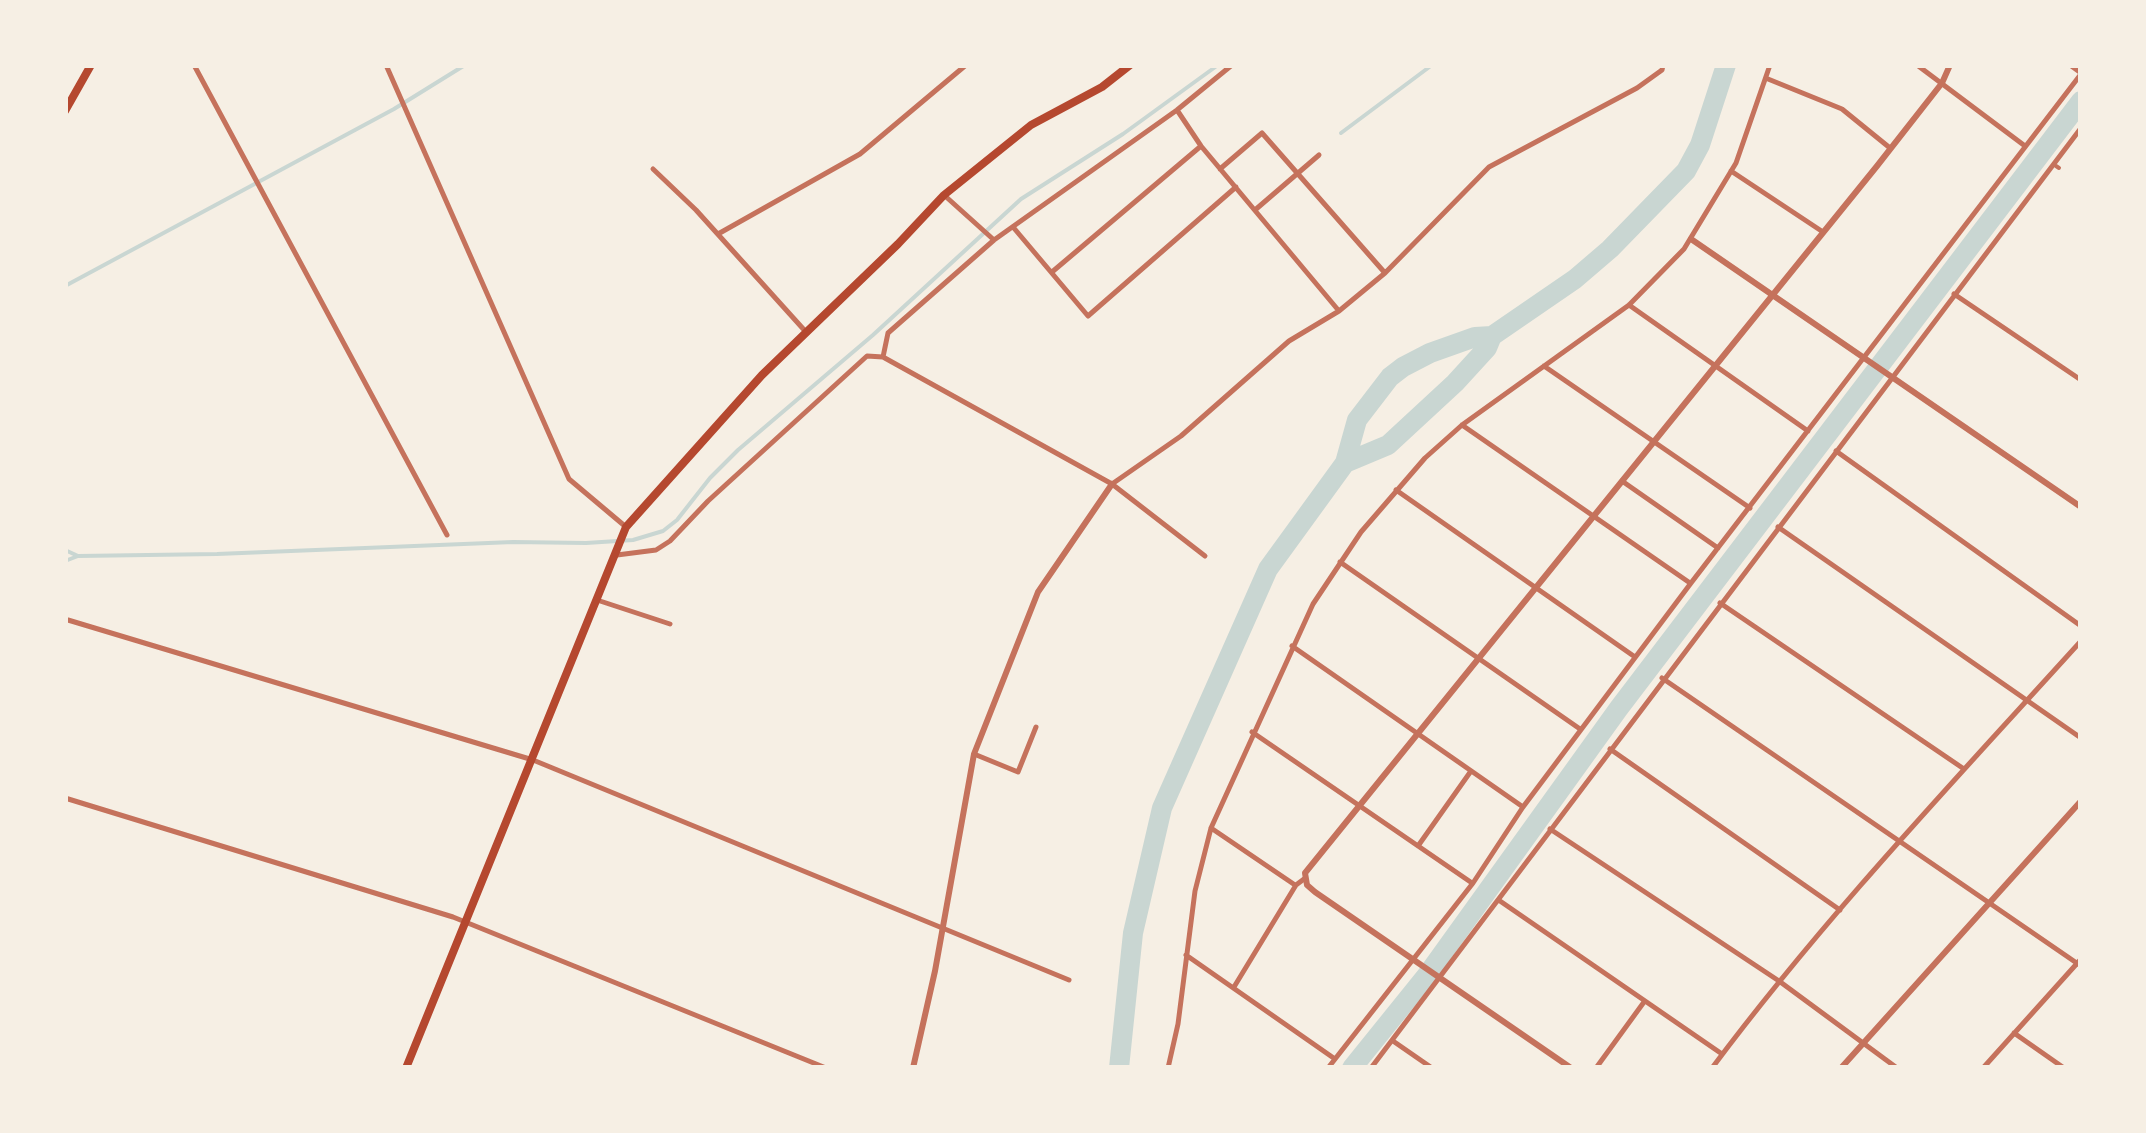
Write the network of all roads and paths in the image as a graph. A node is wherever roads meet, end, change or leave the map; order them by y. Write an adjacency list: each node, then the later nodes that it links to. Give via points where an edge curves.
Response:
1 (91, 65): 16 (main road)
2 (194, 65): 59 (street)
3 (386, 65): 57 (street, via 569,479)
4 (966, 65): 31 (street, via 860,154)
5 (1130, 65): 27 (main road, via 1031,125)
6 (1232, 65): 15 (street)
7 (1662, 65): 35 (street, via 1637,88 1489,167)
8 (1770, 65): 13 (street)
9 (1918, 65): 14 (street)
10 (1950, 65): 14 (street)
11 (2070, 65): 12 (street)
12 (2081, 73): 19 (street)
13 (1768, 79): 20 (street, via 1842,110); 25 (street)
14 (1942, 83): 19 (street); 20 (street)
15 (1177, 110): 18 (street); 29 (street)
16 (65, 111)
17 (2081, 128): 37 (street)
18 (1201, 146): 23 (street); 34 (street)
19 (2025, 146): 41 (street)
20 (1890, 148): 30 (street)
21 (1320, 154): 24 (street)
22 (653, 168): 31 (street)
23 (1220, 168): 24 (street, via 1262,133); 26 (street)
24 (1298, 172): 28 (street); 35 (street)
25 (1731, 172): 30 (street); 32 (street)
26 (1236, 187): 28 (street); 34 (street, via 1088,316)
27 (944, 194): 33 (street); 40 (main road)
28 (1255, 210): 39 (street)
29 (1013, 227): 33 (street); 34 (street)
30 (1823, 232): 36 (street)
31 (718, 234): 40 (street)
32 (1691, 239): 36 (street); 38 (street)
33 (994, 240): 42 (street, via 888,333)
34 (1052, 272)
35 (1385, 273): 39 (street)
36 (1774, 293): 41 (street); 43 (street)
37 (1954, 294): 45 (street); 46 (street)
38 (1629, 305): 43 (street); 44 (street)
39 (1339, 311): 52 (street, via 1289,341 1181,436)
40 (806, 332): 57 (main road)
41 (1864, 355): 45 (street); 48 (street)
42 (883, 357): 52 (street); 61 (street, via 868,356 670,541 656,550)
43 (1715, 365): 48 (street); 49 (street)
44 (1544, 366): 47 (street); 49 (street)
45 (1892, 375): 50 (street); 54 (street)
46 (2081, 380)
47 (1462, 426): 53 (street); 56 (street)
48 (1808, 431): 55 (street)
49 (1653, 442): 51 (street); 55 (street)
50 (1836, 451): 58 (street); 70 (street)
51 (1622, 481): 56 (street); 60 (street)
52 (1112, 484): 62 (street); 83 (street, via 1038,592)
53 (1396, 490): 63 (street); 65 (street)
54 (2081, 507)
55 (1750, 508): 60 (street)
56 (1594, 516): 64 (street); 65 (street)
57 (626, 527): 61 (main road)
58 (1778, 527): 67 (street); 76 (street)
59 (446, 535)
60 (1718, 548): 64 (street)
61 (617, 555): 66 (main road)
62 (1205, 556)
63 (1340, 562): 72 (street); 74 (street)
64 (1691, 583): 73 (street)
65 (1536, 587): 73 (street); 74 (street)
66 (596, 600): 69 (street); 84 (main road)
67 (1720, 603): 75 (street); 86 (street)
68 (68, 620): 84 (street)
69 (670, 624)
70 (2081, 626)
71 (2081, 641): 76 (street)
72 (1291, 646): 79 (street); 80 (street)
73 (1636, 657): 78 (street)
74 (1477, 659): 78 (street); 80 (street)
75 (1662, 678): 82 (street); 93 (street)
76 (2026, 701): 81 (street); 86 (street)
77 (1036, 727): 83 (street, via 1018,772)
78 (1580, 730): 90 (street)
79 (1252, 732): 89 (street); 91 (street)
80 (1418, 732): 85 (street); 89 (street)
81 (2081, 738)
82 (1610, 749): 92 (street); 100 (street)
83 (974, 754): 102 (street)
84 (532, 760): 101 (main road); 102 (street)
85 (1472, 770): 90 (street); 94 (street)
86 (1964, 770): 93 (street)
87 (65, 798): 101 (street)
88 (2081, 800): 99 (street)
89 (1358, 806): 94 (street); 95 (street)
90 (1523, 807): 96 (street)
91 (1211, 828): 97 (street); 103 (street)
92 (1550, 828): 98 (street); 108 (street)
93 (1902, 842): 99 (street); 100 (street)
94 (1418, 846): 96 (street)
95 (1304, 879): 97 (street); 104 (street)
96 (1473, 883): 104 (street)
97 (1296, 885): 109 (street)
98 (1500, 901): 106 (street); 110 (street)
99 (1989, 902): 105 (street); 113 (street)
100 (1840, 910): 108 (street)
101 (466, 922): 116 (main road); 117 (street)
102 (942, 928): 107 (street); 118 (street)
103 (1185, 954): 109 (street); 119 (street)
104 (1418, 962): 106 (street); 115 (street)
105 (2080, 963): 111 (street)
106 (1439, 977): 112 (street); 123 (street)
107 (1069, 980)
108 (1779, 981): 113 (street); 114 (street)
109 (1234, 988): 115 (street)
110 (1644, 1002): 114 (street); 124 (street)
111 (2014, 1033): 128 (street); 129 (street)
112 (1393, 1041): 121 (street); 122 (street)
113 (1862, 1044): 126 (street); 127 (street)
114 (1722, 1054): 125 (street)
115 (1335, 1060): 120 (street)
116 (406, 1068)
117 (826, 1068)
118 (914, 1068)
119 (1168, 1068)
120 (1328, 1068)
121 (1371, 1068)
122 (1432, 1068)
123 (1570, 1068)
124 (1596, 1068)
125 (1712, 1068)
126 (1841, 1068)
127 (1896, 1068)
128 (1983, 1068)
129 (2064, 1068)

